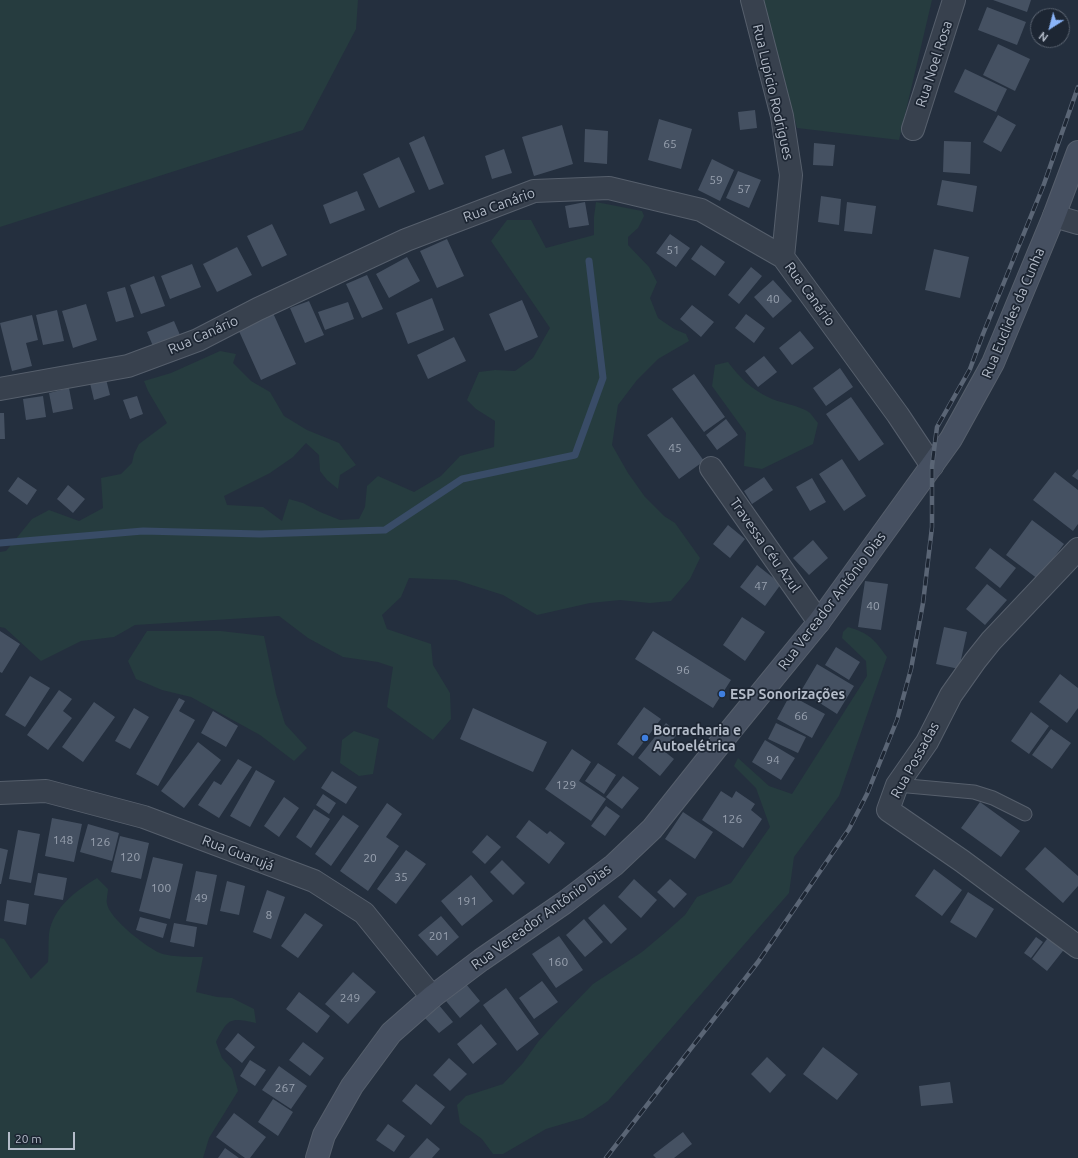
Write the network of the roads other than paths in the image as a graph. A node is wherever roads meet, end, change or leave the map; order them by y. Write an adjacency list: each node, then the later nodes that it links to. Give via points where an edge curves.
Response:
1 (752, 0): 7 (street, Rua Lupicio Rodrigues, via 782,116 791,175)
2 (954, 0): 3 (street, Rua Noel Rosa)
3 (913, 129)
4 (1078, 152): 5 (street, Rua Euclides da Cunha)
5 (1054, 216): 6 (street); 9 (street, Rua Euclides da Cunha, via 993,364 951,439)
6 (1078, 223)
7 (783, 257): 8 (street, Rua Canário, via 701,210 610,188 534,191 406,240 198,340 128,366); 9 (street, Rua Canário)
8 (0, 389)
9 (932, 466): 12 (street, Rua Vereador Antônio Dias)
10 (711, 468): 12 (street, Travessa Céu Azul)
11 (1078, 549): 13 (street, Rua Possadas, via 975,661 951,695 927,742)
12 (819, 622): 17 (street, Rua Vereador Antônio Dias, via 652,829 614,865)
13 (898, 785): 15 (lane, via 974,792 993,798); 16 (street, Rua Possadas, via 888,810)
14 (0, 793): 17 (street, Rua Guarujá, via 46,791 144,817 314,881 364,912)
15 (1025, 814)
16 (1078, 947)
17 (432, 997): 18 (street, Rua Vereador Antônio Dias, via 391,1033 352,1086 324,1134)
18 (317, 1158)

